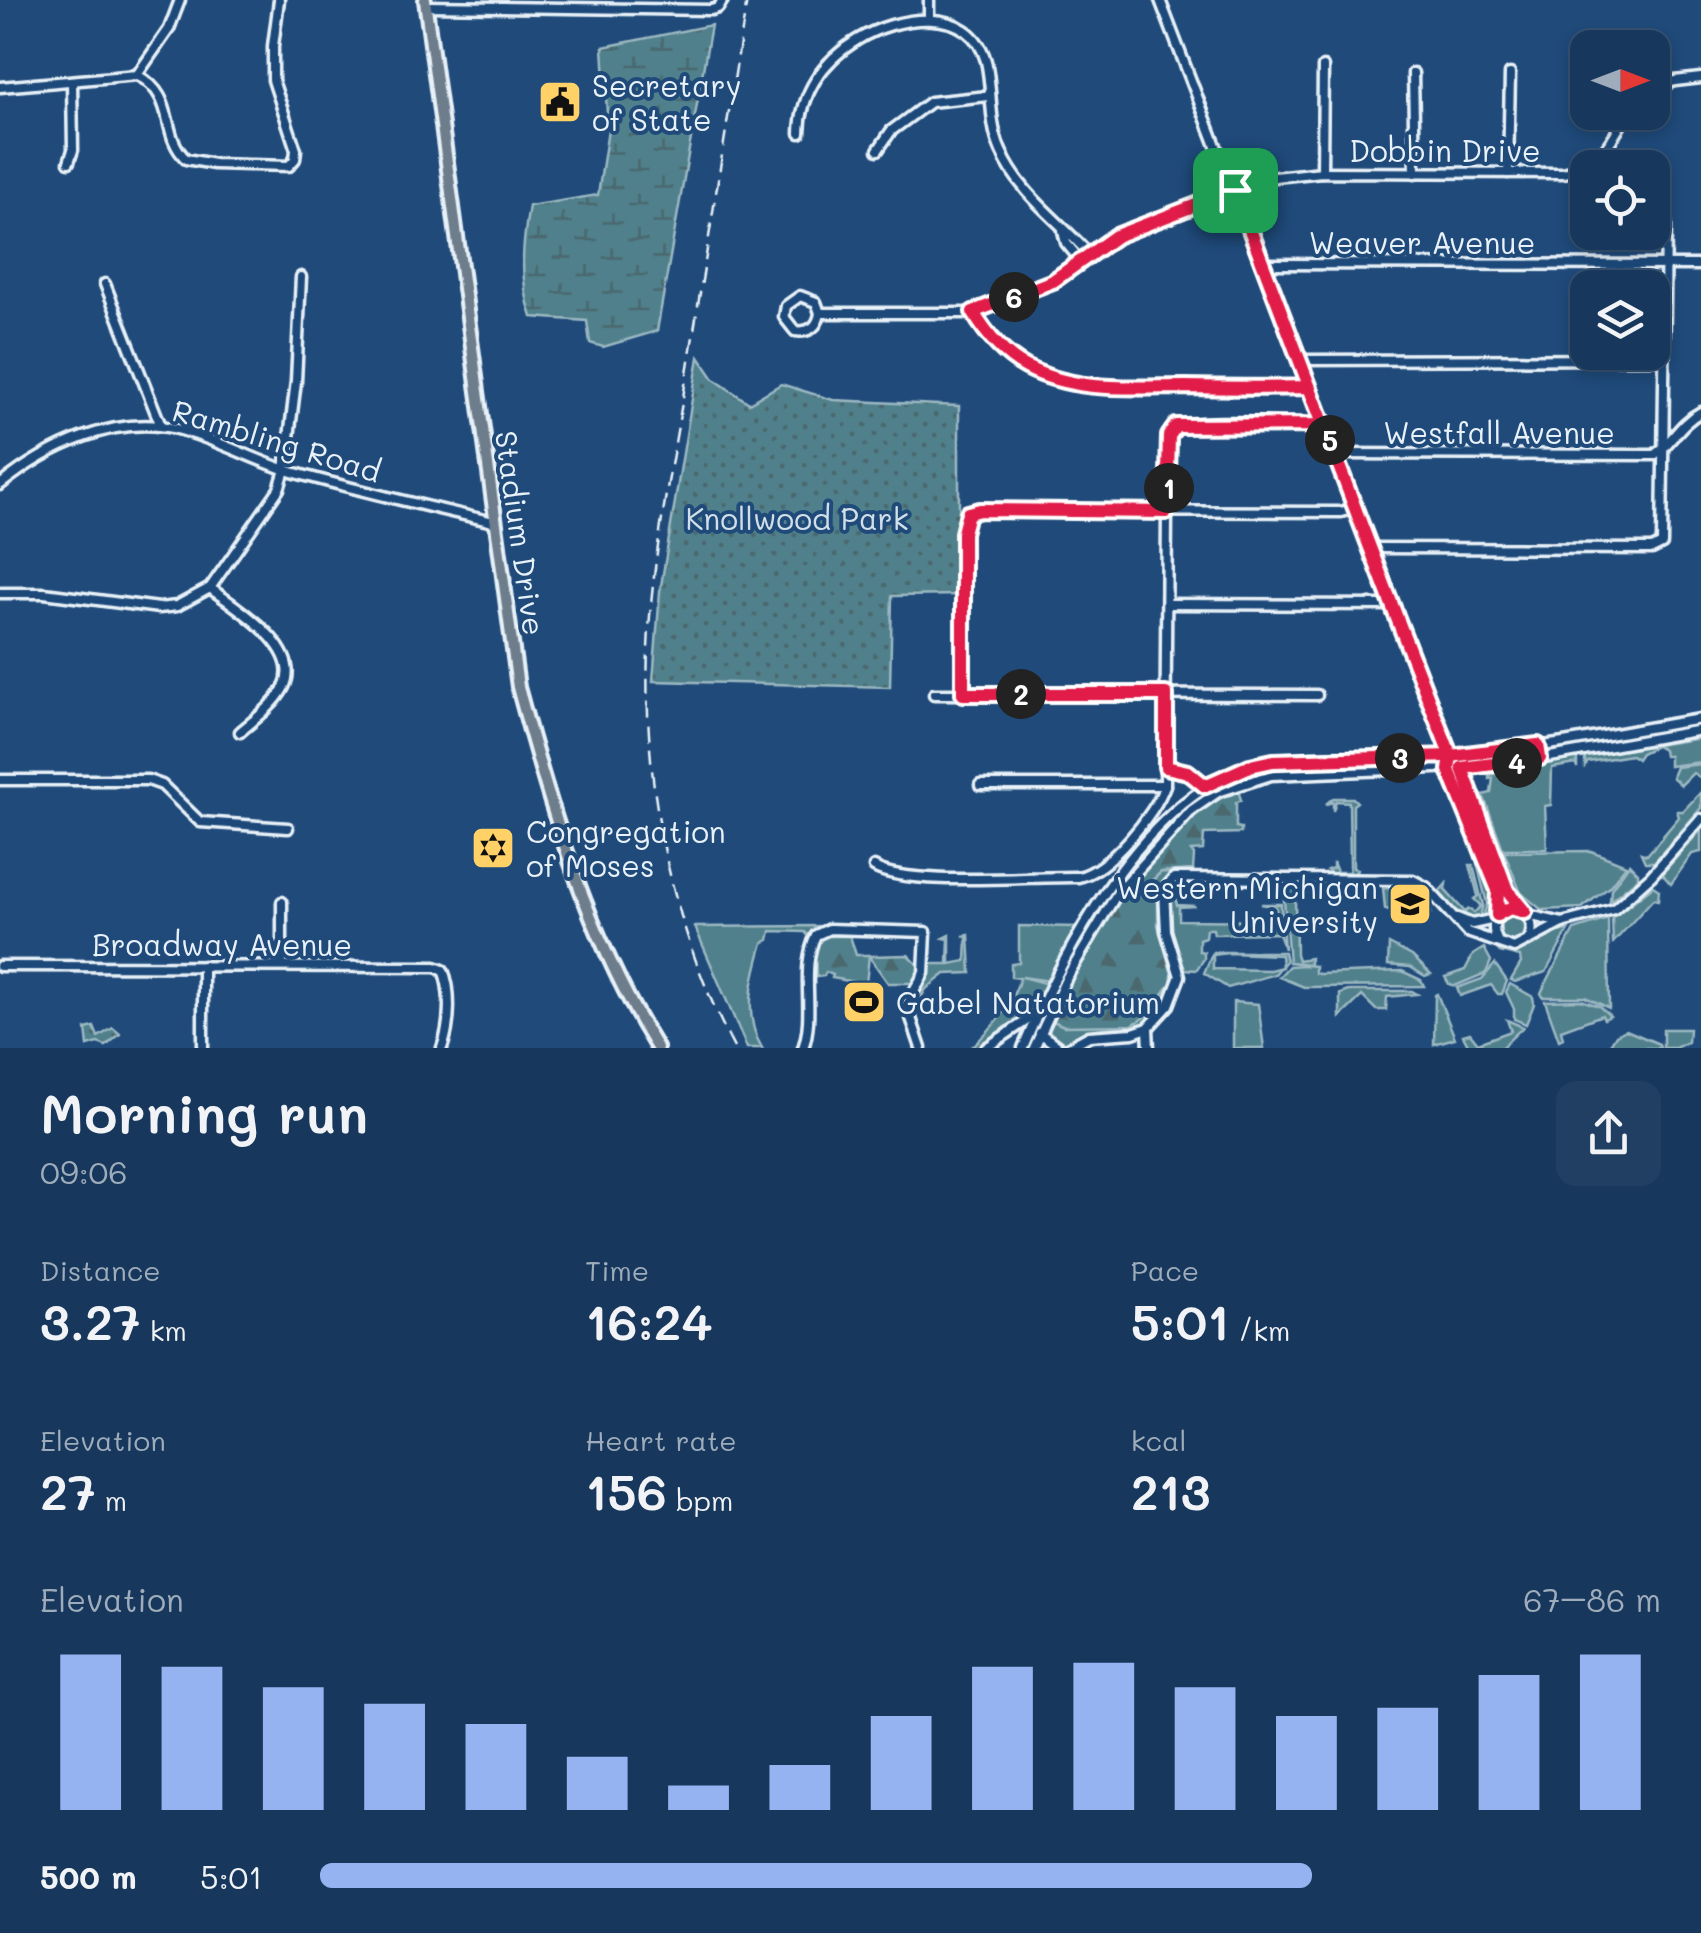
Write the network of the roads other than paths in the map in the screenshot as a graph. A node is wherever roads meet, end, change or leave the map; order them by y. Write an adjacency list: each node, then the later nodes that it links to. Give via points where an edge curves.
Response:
1 (180, 0): 14 (street, via 176,18)
2 (279, 0): 14 (street, via 273,80 294,163 186,159 176,148 160,93)
3 (929, 0): 10 (street)
4 (1160, 0): 29 (street)
5 (426, 3): 6 (street); 55 (main road, Stadium Drive)
6 (582, 4): 8 (street)
7 (721, 4): 9 (street)
8 (632, 5): 9 (street)
9 (681, 5)
10 (929, 19): 19 (street, via 953,23 978,45); 21 (street, via 867,34 834,57 807,94)
11 (1323, 68): 26 (street)
12 (1413, 73): 27 (street)
13 (1510, 74): 28 (street)
14 (137, 75): 16 (street)
15 (1701, 78): 17 (street)
16 (72, 82): 18 (street); 25 (street)
17 (1670, 83)
18 (0, 86)
19 (988, 96): 23 (street, via 930,102 891,131); 30 (street, via 1007,164)
20 (1618, 130): 22 (street)
21 (800, 133)
22 (1608, 147): 24 (street); 28 (street, Dobbin Drive, via 1579,170)
23 (878, 150)
24 (1612, 150)
25 (69, 162)
26 (1322, 172): 27 (street, Dobbin Drive); 29 (street, Dobbin Drive)
27 (1415, 173): 28 (street, Dobbin Drive)
28 (1508, 173)
29 (1235, 190): 32 (street, Dobbin Drive, via 1116,236); 34 (street)
30 (1063, 231): 32 (street); 33 (street)
31 (1665, 250): 35 (street)
32 (1089, 254): 33 (street, Dobbin Drive)
33 (1081, 262): 40 (street, Dobbin Drive, via 1053,281)
34 (1263, 264): 35 (street, Weaver Avenue); 43 (street)
35 (1665, 265): 36 (street, Weaver Avenue); 37 (street)
36 (1701, 265)
37 (1665, 270)
38 (302, 277): 51 (street)
39 (106, 284): 48 (street)
40 (973, 312): 41 (street); 45 (street, via 1012,358 1067,382)
41 (820, 313): 41 (street, via 806,296 790,301 784,312 786,323 801,332)
42 (1570, 359): 43 (street)
43 (1298, 360): 45 (street)
44 (1663, 370): 49 (street)
45 (1309, 387): 47 (street)
46 (1701, 412): 49 (street)
47 (1324, 425): 50 (street); 54 (street, via 1181,424 1172,430)
48 (160, 426): 51 (street, Rambling Road); 52 (street, Rambling Road, via 113,428 79,440)
49 (1662, 450): 50 (street, Westfall Avenue); 56 (street, via 1660,546 1652,549)
50 (1335, 454): 53 (street)
51 (285, 470): 55 (street, Rambling Road); 57 (street, via 272,501)
52 (0, 485)
53 (1354, 508): 54 (street); 56 (street)
54 (1167, 512): 59 (street); 62 (street, via 968,513)
55 (493, 522): 97 (main road, Stadium Drive, via 518,688 548,799 589,917)
56 (1369, 548): 60 (street)
57 (210, 588): 58 (street, via 169,608); 67 (street, via 269,635 288,667 281,692)
58 (0, 593)
59 (1167, 604): 60 (street); 63 (street)
60 (1391, 604): 69 (street)
61 (934, 694): 62 (street)
62 (963, 694): 63 (street)
63 (1166, 694): 64 (street); 71 (street)
64 (1318, 696)
65 (1701, 719): 68 (street)
66 (1701, 730): 70 (street)
67 (240, 732)
68 (1538, 745): 69 (street); 70 (street)
69 (1451, 756): 72 (street); 73 (street); 77 (street, via 1273,761)
70 (1540, 758): 72 (street)
71 (1166, 767): 76 (street); 77 (street, via 1188,772)
72 (1462, 768): 73 (street); 82 (street, via 1507,890)
73 (1449, 770): 84 (street, via 1498,890); 93 (street, via 1271,776 1234,784 1192,810 1105,913)
74 (0, 780): 79 (street, via 148,780 200,822)
75 (980, 785): 76 (street)
76 (1165, 785): 80 (street, via 1148,817 1088,875 899,876)
77 (1205, 786): 91 (street, via 1148,839 1109,888)
78 (1701, 819): 85 (street, via 1614,910)
79 (288, 828)
80 (874, 868)
81 (282, 902): 90 (street)
82 (1526, 913): 84 (street, via 1510,908); 85 (street); 87 (street, via 1533,927)
83 (1453, 916): 84 (street, via 1468,924); 86 (street, via 1462,928); 92 (street, via 1412,880 1174,878 1164,890 1164,918 1180,976 1169,1006)
84 (1496, 917): 86 (street)
85 (1562, 923): 87 (street)
86 (1492, 939): 87 (street, via 1511,948)
87 (1528, 940)
88 (0, 966): 89 (street, Broadway Avenue)
89 (202, 966): 90 (street, Broadway Avenue); 95 (street)
90 (282, 966): 96 (street, Broadway Avenue, via 443,970)
91 (1042, 1004): 94 (street, via 1030,1020); 101 (street)
92 (1148, 1028): 102 (street, via 1089,1036); 103 (street)
93 (1040, 1032): 101 (street); 102 (street)
94 (1003, 1034): 100 (street); 101 (street)
95 (203, 1048)
96 (442, 1048)
97 (658, 1048)
98 (803, 1048): 99 (street, via 810,950 816,935 829,929 926,932 924,974 908,1009)
99 (921, 1048)
100 (986, 1048)
101 (1027, 1048)
102 (1064, 1048)
103 (1149, 1048)

